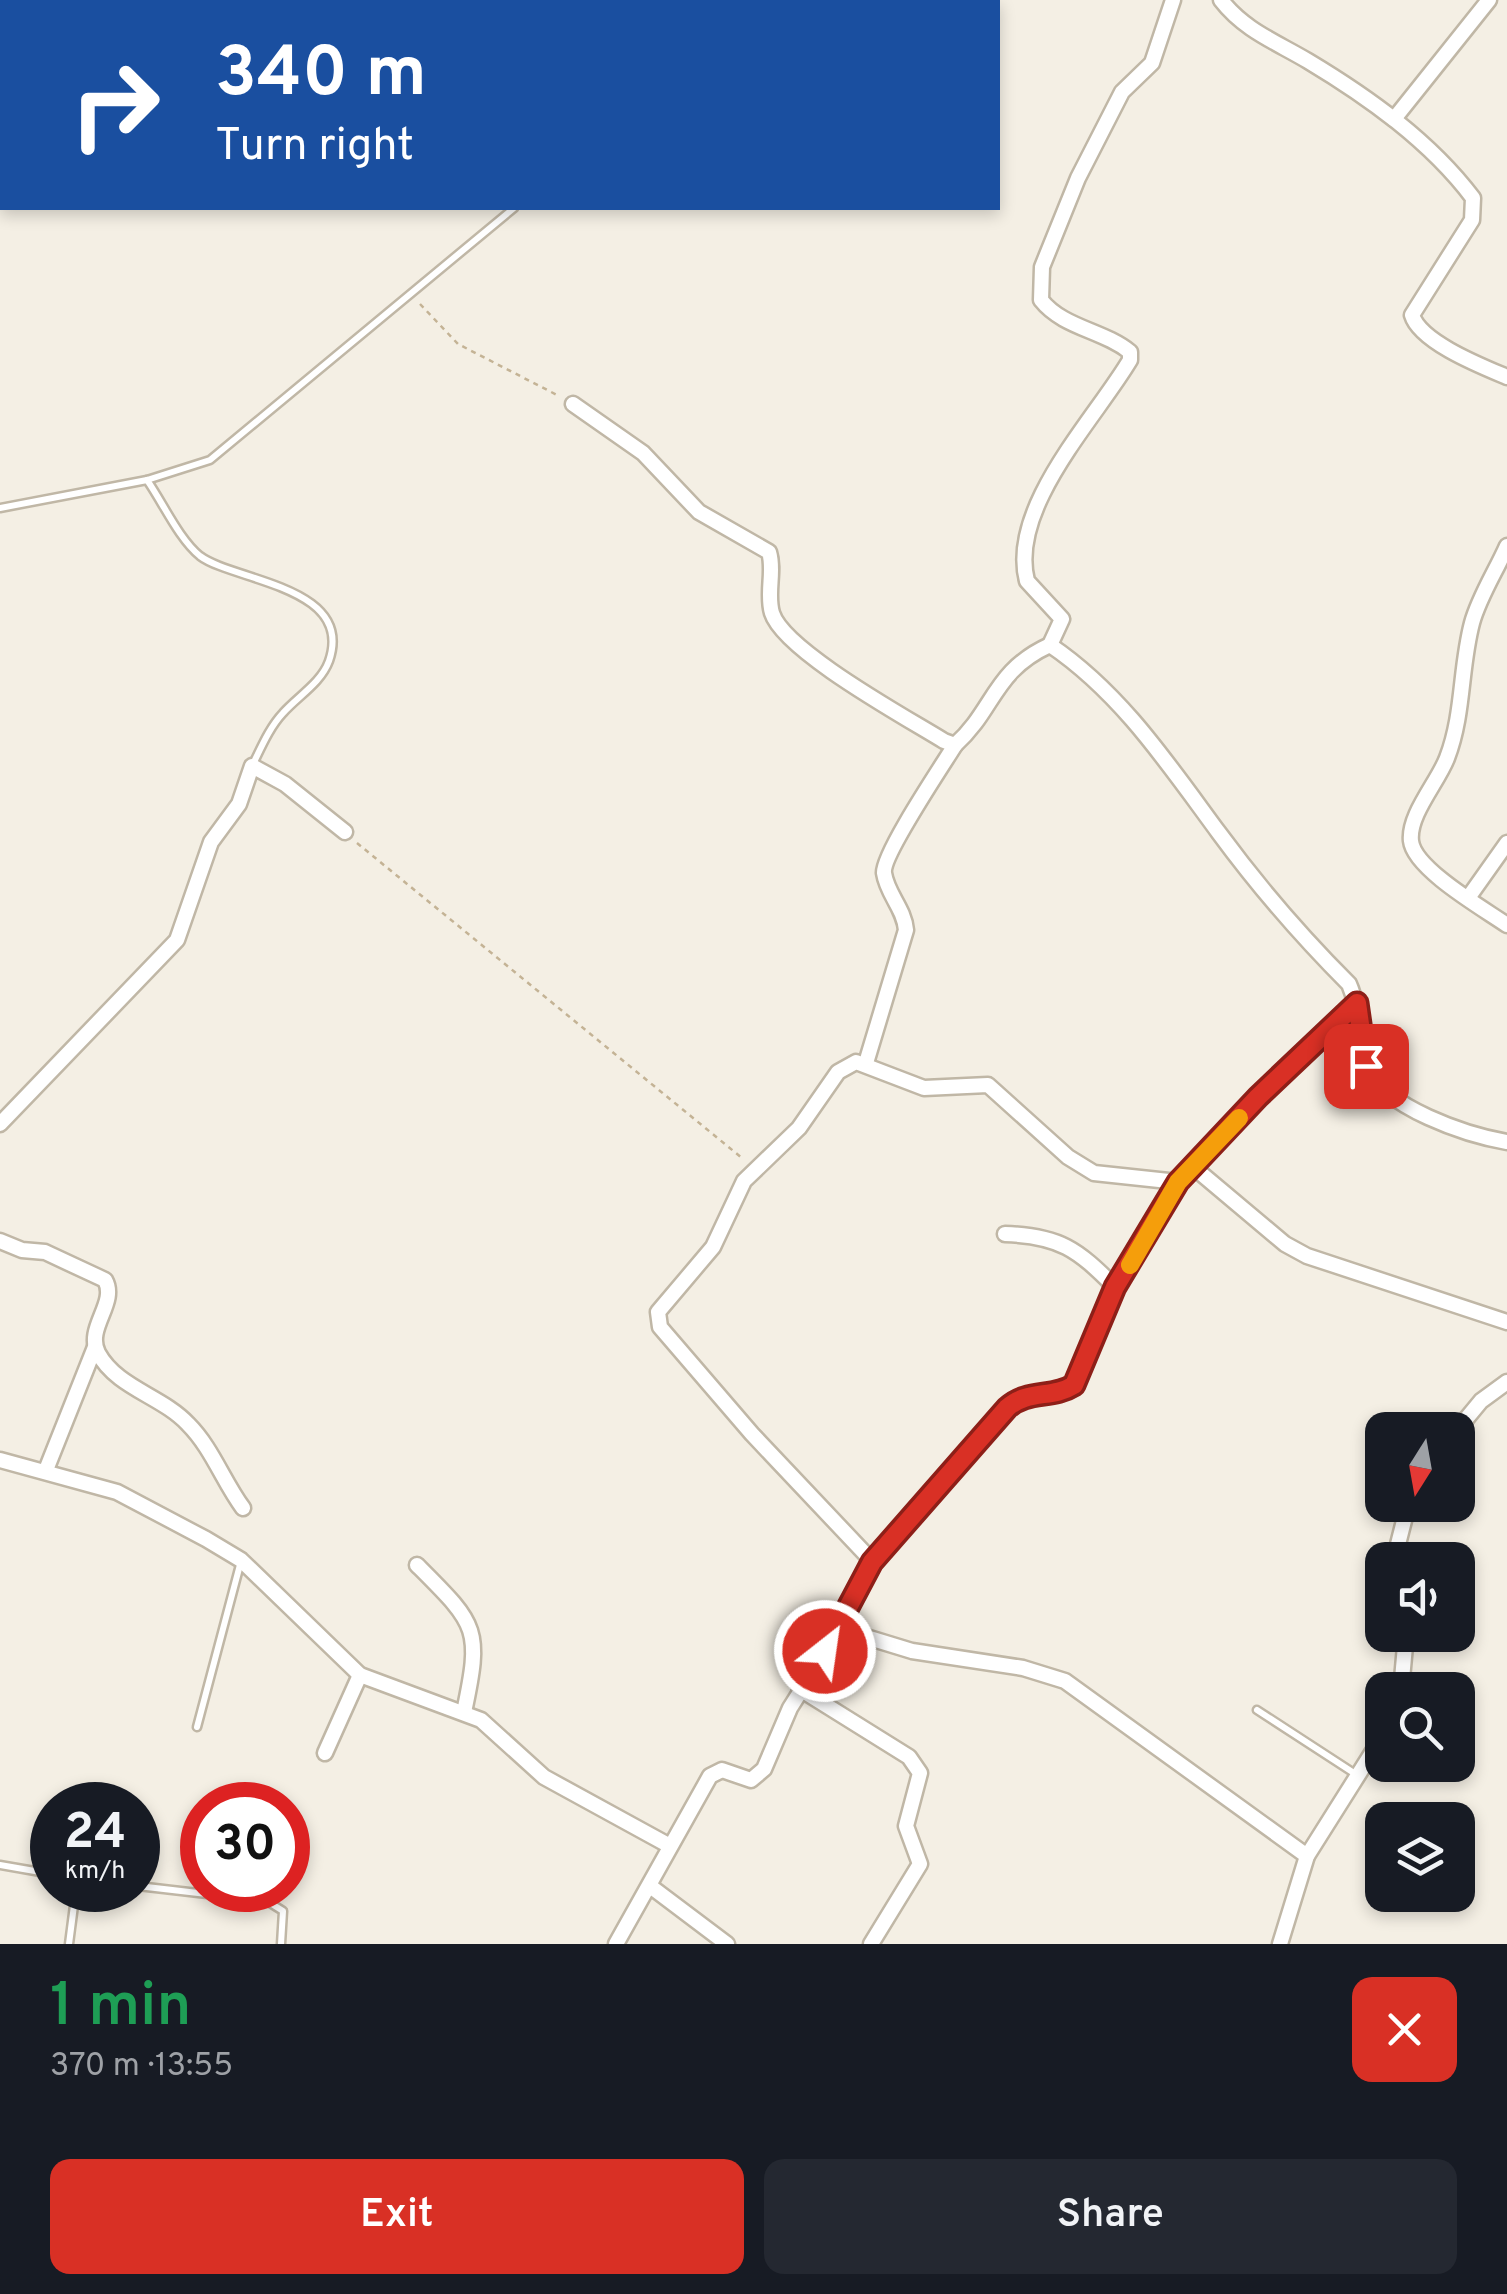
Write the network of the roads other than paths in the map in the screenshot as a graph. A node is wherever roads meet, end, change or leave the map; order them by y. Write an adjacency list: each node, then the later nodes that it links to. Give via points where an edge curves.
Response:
1 (1174, 0): 11 (street, via 1152,63 1122,92 1042,267 1041,300 1052,313 1130,352 1042,494 1027,542 1028,581 1062,619)
2 (1220, 0): 4 (street, via 1258,35)
3 (1489, 0): 4 (street)
4 (1394, 119): 6 (street, via 1460,181 1475,208 1416,304 1414,324)
5 (512, 210): 8 (lane, via 220,452)
6 (1507, 377)
7 (573, 404): 12 (street, via 643,453 699,512 769,552 770,608 790,637 870,697)
8 (147, 480): 9 (lane); 13 (lane, via 197,554 296,593 332,638 316,681 281,714)
9 (0, 508)
10 (1507, 546): 16 (street, via 1473,621 1452,744 1412,829 1416,856)
11 (1050, 645): 12 (street, via 1007,672); 18 (street, via 1128,714 1256,881 1349,984)
12 (955, 744): 19 (street, via 886,857 886,880 906,930)
13 (252, 766): 14 (street); 20 (street, via 234,813 211,842 177,940)
14 (345, 832)
15 (1507, 844): 16 (street)
16 (1468, 898): 17 (street)
17 (1507, 925)
18 (1357, 1003): 21 (street, via 1363,1053 1378,1083 1452,1128); 22 (street)
19 (866, 1063): 23 (street, via 924,1088 988,1085 1068,1158 1094,1172); 35 (street, via 838,1072 799,1128 738,1190 713,1247 658,1312 660,1326)
20 (0, 1124)
21 (1507, 1142)
22 (1191, 1165): 23 (street); 27 (street, via 1307,1256)
23 (1178, 1182): 26 (street)
24 (1006, 1234): 26 (street, via 1066,1244)
25 (0, 1241): 28 (street, via 45,1252 105,1280 109,1296)
26 (1115, 1287): 35 (street, via 1074,1385 1016,1399)
27 (1507, 1322)
28 (95, 1348): 32 (street); 33 (street, via 113,1373 186,1420)
29 (1507, 1382): 30 (street)
30 (1472, 1412)
31 (0, 1460): 32 (street)
32 (46, 1470): 34 (street, via 116,1492)
33 (243, 1508)
34 (241, 1560): 38 (street); 42 (lane)
35 (872, 1562): 37 (street)
36 (417, 1565): 41 (street, via 464,1612 470,1627 476,1658)
37 (840, 1629): 39 (street); 47 (street, via 1065,1682)
38 (360, 1675): 41 (street); 43 (street)
39 (800, 1689): 46 (street, via 761,1774 751,1780 714,1772); 58 (street, via 909,1757 920,1773 906,1826 920,1864)
40 (1258, 1710): 45 (lane)
41 (464, 1712): 46 (street, via 508,1740 544,1777)
42 (196, 1727)
43 (324, 1752)
44 (1365, 1765): 45 (street)
45 (1358, 1776): 47 (street)
46 (670, 1846): 50 (street)
47 (1307, 1856): 53 (street)
48 (0, 1865): 49 (lane)
49 (30, 1870)
50 (650, 1886): 56 (street); 57 (street)
51 (160, 1889): 55 (lane, via 267,1901 284,1912)
52 (73, 1912): 54 (lane)
53 (1284, 1943)
54 (69, 1944)
55 (281, 1944)
56 (616, 1944)
57 (726, 1944)
58 (871, 1944)

